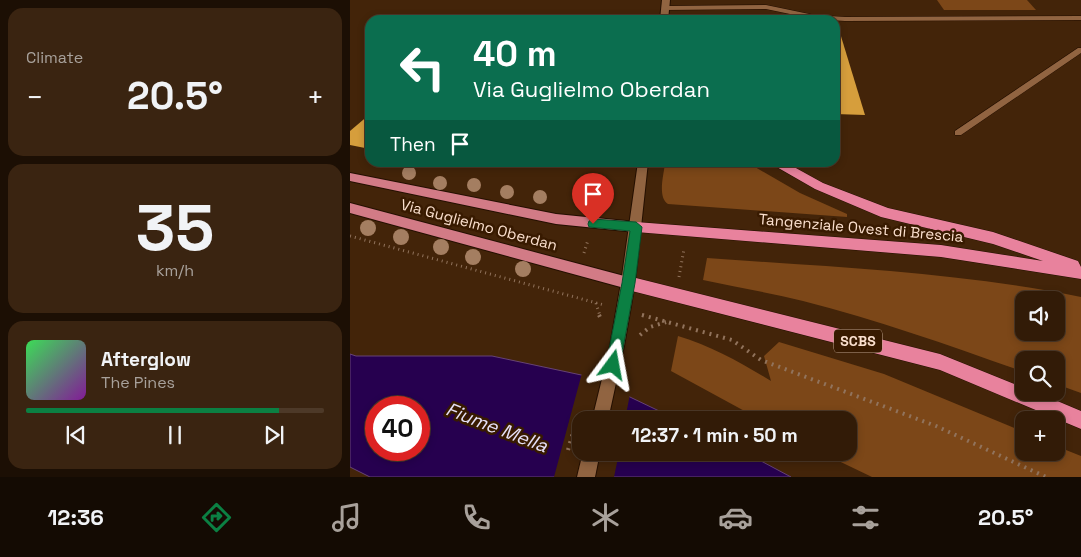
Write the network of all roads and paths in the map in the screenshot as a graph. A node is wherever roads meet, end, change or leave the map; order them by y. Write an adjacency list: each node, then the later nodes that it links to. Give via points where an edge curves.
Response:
1 (666, 4): 2 (lane, via 766,7)
2 (804, 15)
3 (1081, 18): 4 (lane)
4 (840, 19)
5 (1081, 50): 6 (lane)
6 (958, 133)
7 (642, 167): 13 (street)
8 (784, 167): 17 (highway, via 886,213 993,238)
9 (350, 177): 12 (main road, Via Guglielmo Oberdan)
10 (601, 198): 12 (path)
11 (350, 208): 16 (main road, Via Guglielmo Oberdan)
12 (593, 224): 13 (main road, Via Guglielmo Oberdan); 16 (path)
13 (636, 227): 14 (highway, Tangenziale Ovest di Brescia); 19 (street)
14 (687, 231): 18 (highway, Tangenziale Ovest di Brescia, via 941,251); 21 (path)
15 (350, 236): 20 (path)
16 (577, 268): 19 (main road, Via Guglielmo Oberdan); 20 (path)
17 (1081, 268)
18 (1081, 273)
19 (628, 283): 21 (highway, SCBS); 25 (street)
20 (564, 294): 23 (path, via 596,303)
21 (676, 295): 22 (path); 26 (highway, SCBS, via 940,362)
22 (672, 323): 24 (path, via 650,328); 29 (path, via 732,340 760,360 936,426)
23 (601, 324)
24 (639, 337)
25 (602, 411)
26 (1081, 420)
27 (590, 461): 28 (street)
28 (586, 477)
29 (1046, 477)

